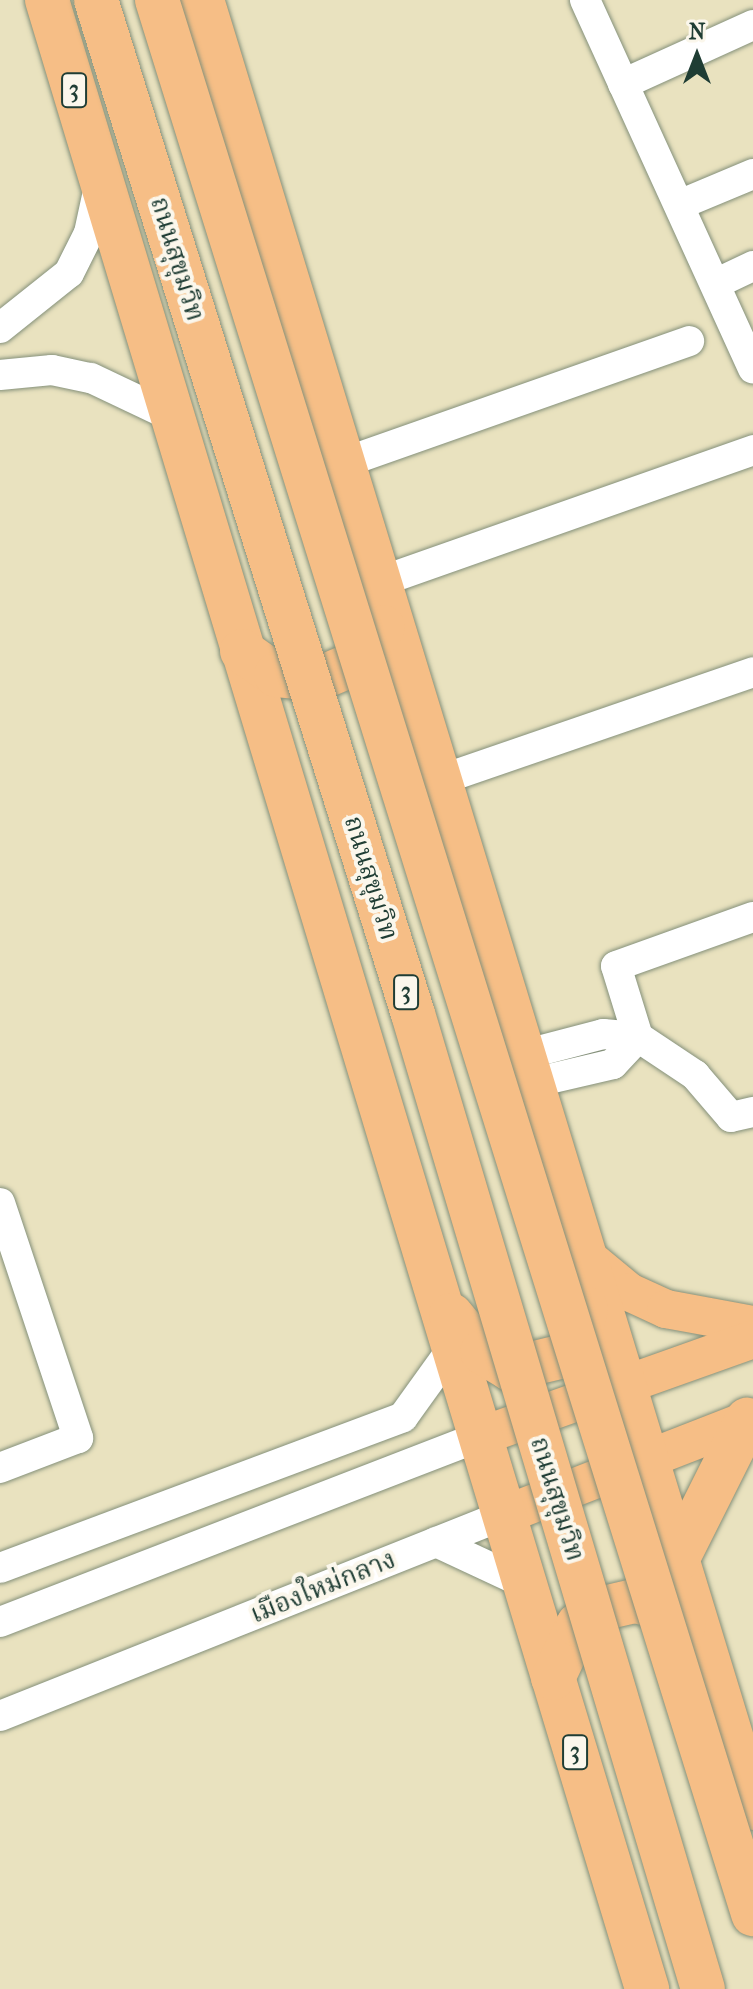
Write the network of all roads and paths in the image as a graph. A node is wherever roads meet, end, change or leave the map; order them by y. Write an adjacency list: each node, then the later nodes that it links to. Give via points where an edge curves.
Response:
1 (47, 0): 9 (highway, ถนนสุขุมวิท / 3)
2 (96, 0): 51 (highway, ถนนสุขุมวิท / 3, bridge, via 408,998)
3 (157, 0): 49 (highway, 3, bridge)
4 (202, 0): 19 (highway)
5 (585, 0): 7 (street)
6 (753, 25): 7 (street)
7 (623, 84): 10 (street)
8 (753, 174): 10 (street)
9 (100, 179): 13 (street, via 89,233 69,273); 17 (highway, ถนนสุขุมวิท / 3)
10 (679, 205): 12 (street)
11 (753, 266): 12 (street)
12 (715, 284): 15 (street)
13 (0, 328)
14 (689, 341): 19 (street)
15 (753, 368)
16 (0, 375): 17 (street, via 52,370 91,378)
17 (169, 415): 21 (highway, ถนนสุขุมวิท / 3)
18 (753, 450): 20 (street)
19 (343, 463): 20 (highway)
20 (383, 595): 21 (highway, via 371,648 338,673 287,678); 23 (highway)
21 (242, 651): 30 (highway, ถนนสุขุมวิท / 3)
22 (753, 672): 23 (street)
23 (440, 780): 26 (highway)
24 (753, 917): 25 (street, via 616,966)
25 (638, 1037): 26 (street, via 603,1034); 27 (street, via 695,1075 731,1117)
26 (527, 1069): 29 (highway)
27 (753, 1112)
28 (0, 1203): 38 (street, via 78,1438)
29 (585, 1260): 30 (highway, via 580,1335 549,1364 495,1364); 31 (main road, via 629,1292 666,1309); 34 (highway)
30 (438, 1293): 33 (highway, ถนนสุขุมวิท / 3)
31 (753, 1325)
32 (753, 1339): 34 (main road)
33 (454, 1346): 36 (highway, ถนนสุขุมวิท / 3); 42 (street, via 403,1417)
34 (624, 1386): 36 (main road); 37 (highway)
35 (750, 1419): 37 (main road, เมืองใหม่กลาง); 41 (highway)
36 (481, 1436): 39 (highway, ถนนสุขุมวิท / 3); 44 (street)
37 (646, 1459): 39 (main road, เมืองใหม่กลาง); 41 (highway)
38 (0, 1468)
39 (504, 1515): 40 (street, เมืองใหม่กลาง); 43 (highway, ถนนสุขุมวิท / 3)
40 (436, 1542): 43 (street); 47 (street, เมืองใหม่กลาง)
41 (677, 1560): 45 (highway)
42 (0, 1568)
43 (524, 1583): 46 (highway, ถนนสุขุมวิท / 3)
44 (0, 1622)
45 (702, 1643): 46 (highway, via 666,1609 635,1601 604,1608 578,1625); 48 (highway)
46 (553, 1678): 50 (highway, ถนนสุขุมวิท / 3)
47 (0, 1716)
48 (753, 1808)
49 (753, 1914)
50 (647, 1989)
51 (703, 1989)

